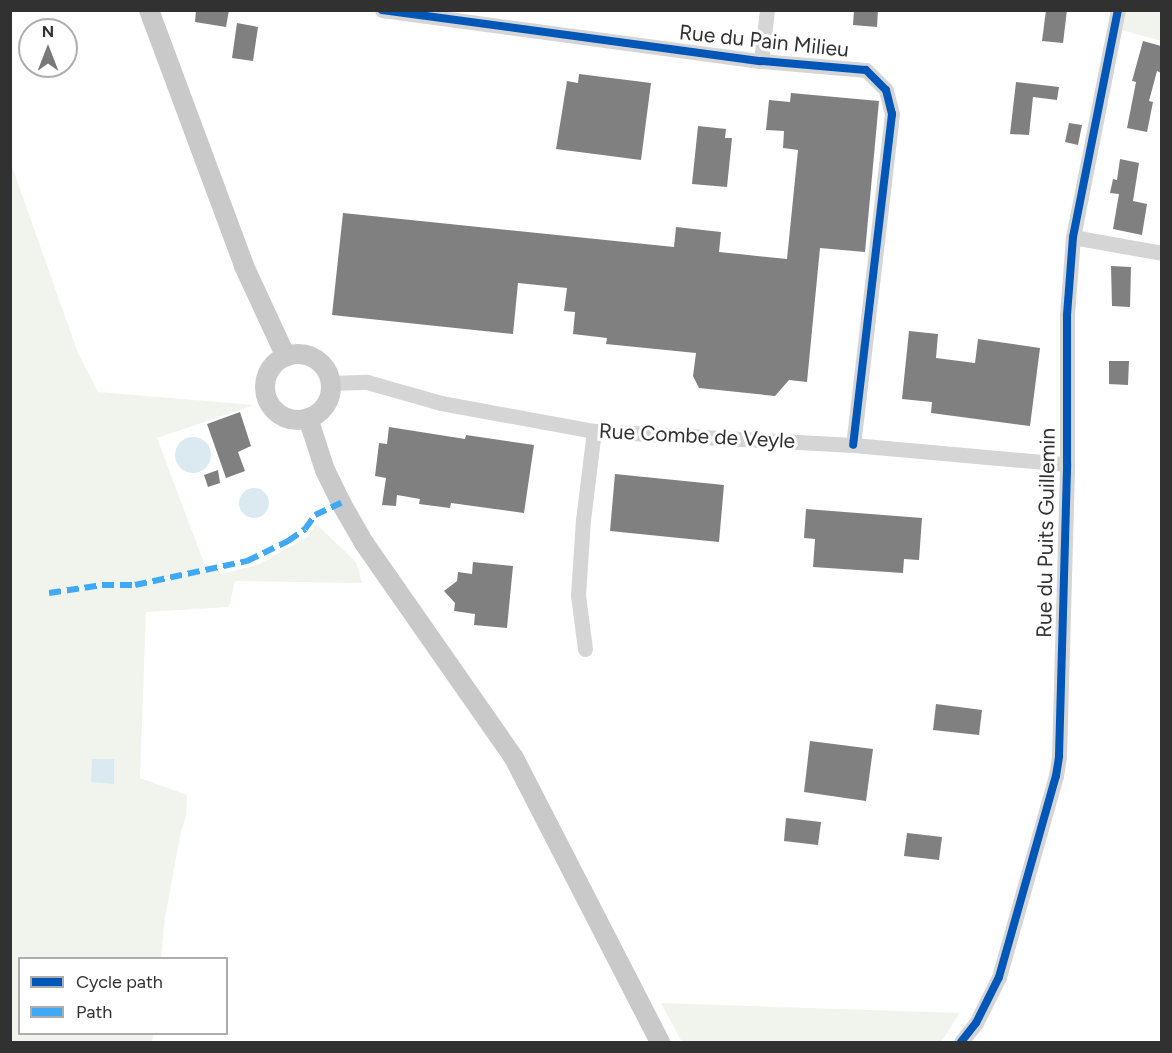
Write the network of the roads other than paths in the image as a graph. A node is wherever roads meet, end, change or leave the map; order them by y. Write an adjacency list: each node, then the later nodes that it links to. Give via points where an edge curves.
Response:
1 (149, 10): 8 (main road, via 244,266)
2 (382, 10): 5 (street, Rue du Pain Milieu)
3 (767, 10): 5 (street)
4 (1118, 10): 6 (street, Rue du Puits Guillemin)
5 (761, 61): 12 (street, Rue du Pain Milieu, via 866,70 886,90 892,114)
6 (1073, 237): 7 (street); 13 (street, Rue du Puits Guillemin, via 1067,315)
7 (1161, 253)
8 (286, 357): 9 (main road, via 310,357 320,363); 10 (main road, via 269,371 266,393 277,412 287,418)
9 (330, 383): 10 (main road, via 326,404); 11 (street, Rue Combe de Veyle, via 367,382 441,403)
10 (308, 418): 15 (main road, via 325,470 346,513 514,758)
11 (594, 431): 12 (street, Rue Combe de Veyle); 14 (street, via 578,595)
12 (853, 445): 13 (street, Rue Combe de Veyle)
13 (1067, 464): 16 (street, Rue du Puits Guillemin, via 1056,776 999,977 976,1023)
14 (585, 649)
15 (660, 1042)
16 (961, 1042)

